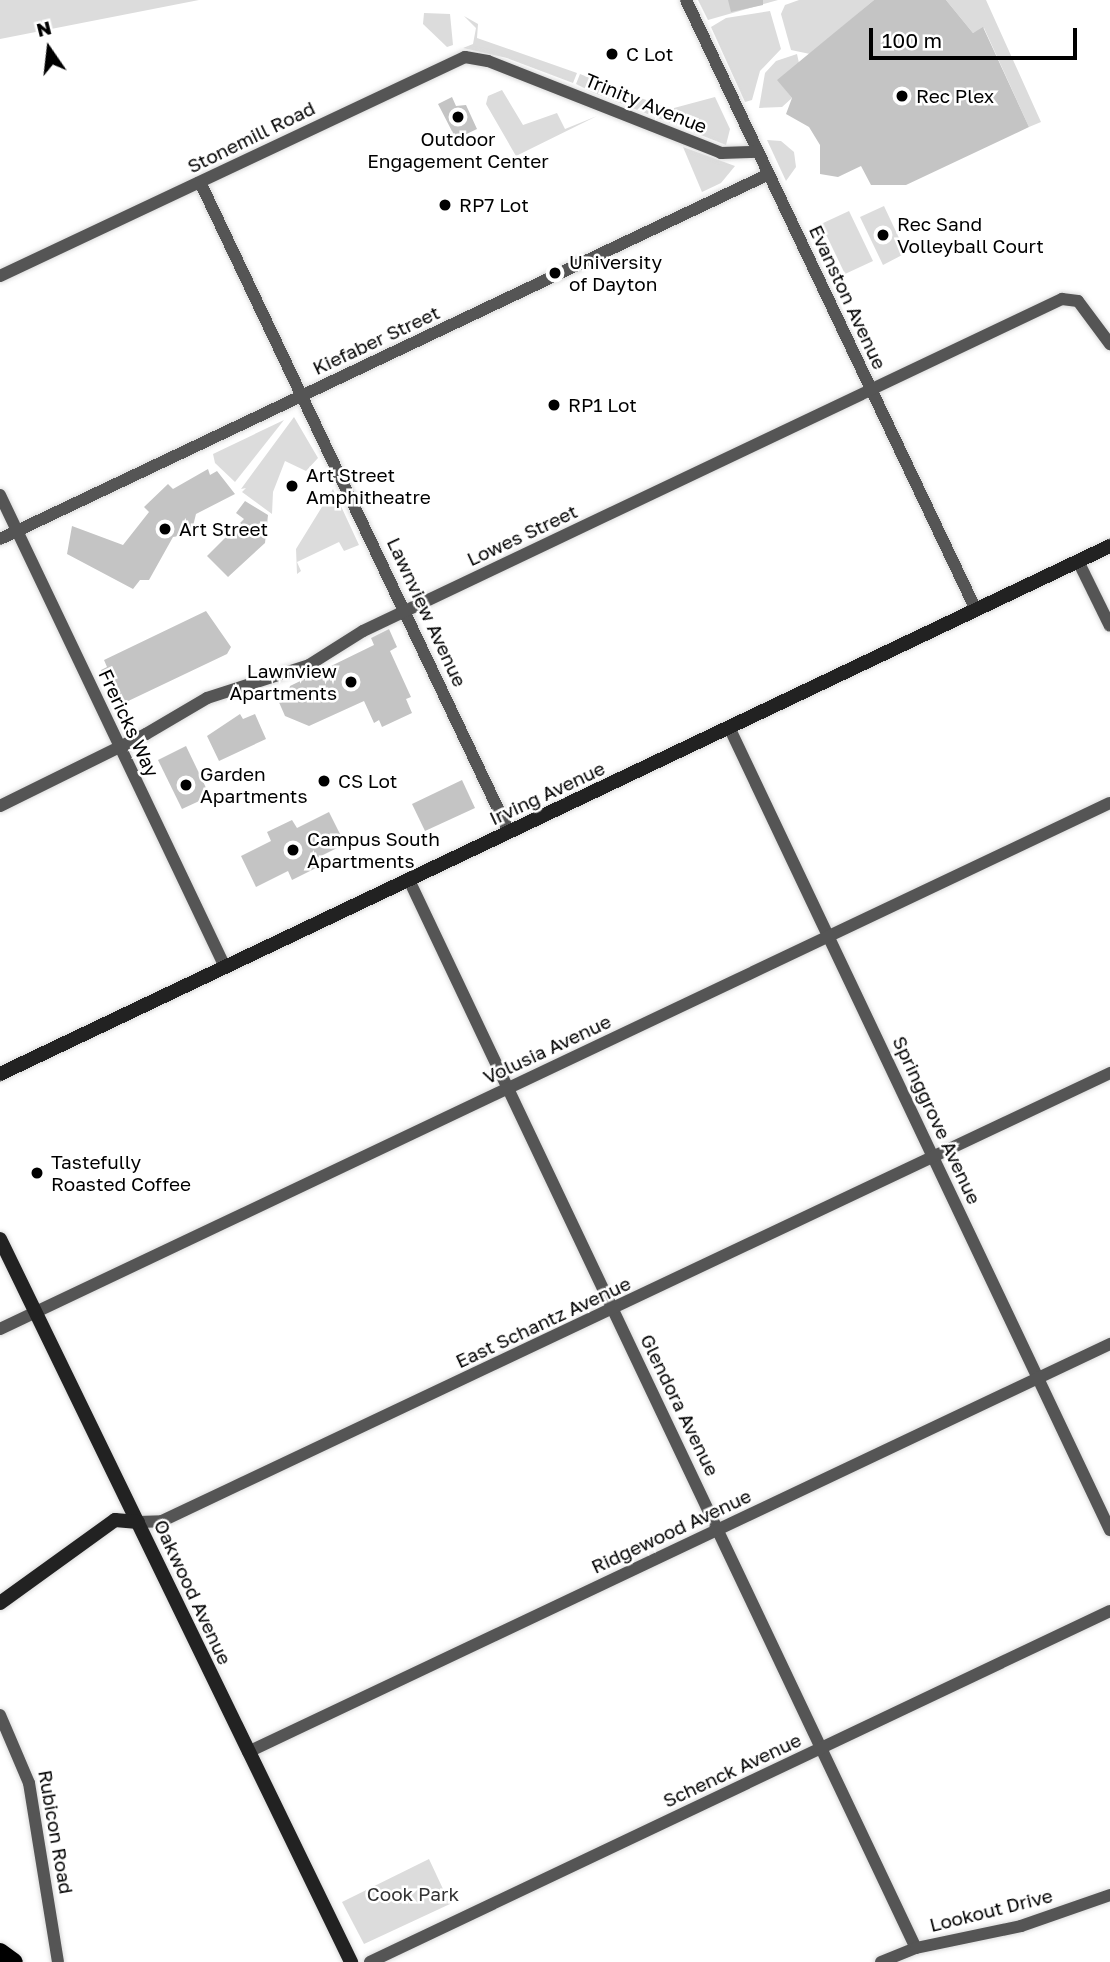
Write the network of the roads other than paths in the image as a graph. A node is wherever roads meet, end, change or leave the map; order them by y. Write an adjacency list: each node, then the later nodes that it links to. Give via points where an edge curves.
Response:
1 (686, 0): 3 (street, Evanston Avenue)
2 (522, 74): 3 (street, Trinity Avenue, via 721,153); 5 (street, Stonemill Road, via 479,58 461,58)
3 (758, 152): 4 (street, Evanston Avenue)
4 (769, 174): 8 (street, Evanston Avenue); 9 (street, Kiefaber Street)
5 (200, 182): 6 (street, Stonemill Road); 9 (street, Lawnview Avenue)
6 (0, 276)
7 (1110, 344): 8 (street, Lowes Street, via 1078,301 1062,299)
8 (871, 390): 15 (street, Evanston Avenue); 16 (street, Lowes Street)
9 (303, 396): 11 (street, Kiefaber Street); 16 (street, Lawnview Avenue)
10 (0, 495): 11 (street, Frericks Way)
11 (18, 531): 12 (street, Kiefaber Street); 19 (street, Frericks Way)
12 (0, 540)
13 (1110, 546): 14 (street, Irving Avenue)
14 (1078, 561): 15 (street, Irving Avenue); 17 (street)
15 (976, 610): 18 (street, Irving Avenue)
16 (405, 611): 19 (street, Lowes Street, via 309,665 207,698); 22 (street, Lawnview Avenue)
17 (1110, 626)
18 (729, 727): 22 (street, Irving Avenue); 24 (street, Springgrove Avenue)
19 (120, 747): 21 (street, Lowes Street); 25 (street, Frericks Way)
20 (1110, 803): 24 (street, Volusia Avenue)
21 (0, 806)
22 (509, 832): 23 (street, Irving Avenue)
23 (409, 880): 25 (street, Irving Avenue); 28 (street, Glendora Avenue)
24 (829, 936): 28 (street, Volusia Avenue); 29 (street, Springgrove Avenue)
25 (225, 967): 27 (street, Irving Avenue)
26 (1110, 1073): 29 (street, East Schantz Avenue)
27 (0, 1074)
28 (508, 1088): 31 (street, Glendora Avenue); 32 (street, Volusia Avenue)
29 (933, 1157): 31 (street, East Schantz Avenue); 35 (street, Springgrove Avenue)
30 (0, 1239): 32 (street, Oakwood Avenue)
31 (614, 1311): 36 (street, East Schantz Avenue, via 162,1521); 38 (street, Glendora Avenue)
32 (35, 1313): 33 (street, Volusia Avenue); 36 (street, Oakwood Avenue)
33 (0, 1329)
34 (1110, 1344): 35 (street, Ridgewood Avenue)
35 (1037, 1379): 37 (street, Springgrove Avenue); 38 (street, Ridgewood Avenue)
36 (138, 1522): 39 (street, East Schantz Avenue, via 115,1520); 43 (street, Oakwood Avenue)
37 (1110, 1530)
38 (719, 1531): 42 (street, Glendora Avenue); 43 (street, Ridgewood Avenue)
39 (0, 1603)
40 (1110, 1611): 42 (street, Schenck Avenue)
41 (0, 1715): 48 (street, Rubicon Road, via 29,1783)
42 (821, 1748): 45 (street, Glendora Avenue); 50 (street, Schenck Avenue)
43 (248, 1752): 49 (street, Oakwood Avenue)
44 (1110, 1895): 45 (street, Lookout Drive, via 1021,1926)
45 (915, 1948): 51 (street, Lookout Drive)
46 (0, 1952): 47 (main road)
47 (14, 1962)
48 (58, 1962)
49 (351, 1962)
50 (370, 1962)
51 (881, 1962)

